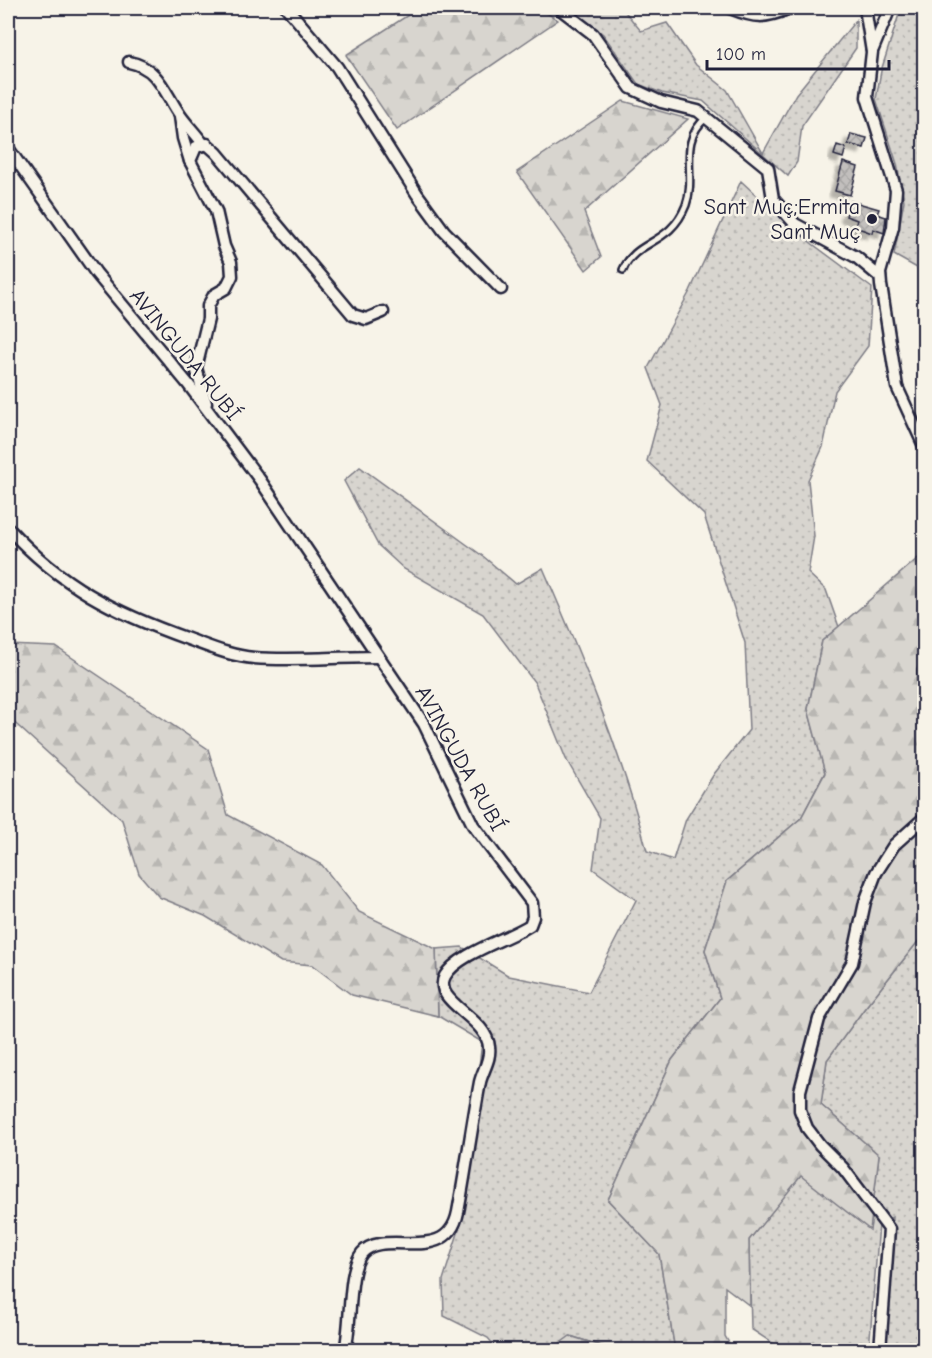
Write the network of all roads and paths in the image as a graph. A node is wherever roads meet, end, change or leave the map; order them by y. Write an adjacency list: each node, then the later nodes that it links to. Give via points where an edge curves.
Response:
1 (287, 8): 16 (street, via 337,67 444,231)
2 (559, 8): 10 (street, via 592,34 631,88)
3 (730, 8): 4 (street, via 752,17 771,16)
4 (790, 8)
5 (865, 8): 7 (street)
6 (890, 8): 7 (street)
7 (872, 58): 15 (street, via 867,97 894,180 897,202)
8 (129, 62): 9 (street, via 141,65 161,81)
9 (180, 116): 11 (street); 13 (street)
10 (707, 117): 14 (lane, via 695,129 689,144 688,195 677,223 632,255); 15 (street, via 768,168 772,199 795,224 856,257)
11 (204, 145): 13 (street, via 196,147); 17 (street, via 217,153 353,315 366,320)
12 (8, 148): 18 (street, AVINGUDA RUBÍ, via 96,273)
13 (190, 161): 18 (street, via 216,211 231,262 232,276 226,288 214,295 208,306 196,368)
14 (623, 270)
15 (880, 278): 19 (street, via 897,387)
16 (501, 290)
17 (383, 312)
18 (209, 411): 21 (street, AVINGUDA RUBÍ, via 260,480)
19 (924, 446)
20 (8, 528): 21 (street, via 99,603 142,623 231,654 254,658)
21 (377, 657): 25 (street, AVINGUDA RUBÍ, via 424,724 473,825 532,903 533,917 530,925 456,963 445,975 442,992 477,1022 490,1049 457,1214 450,1229 436,1240 375,1245 363,1252 355,1271)
22 (924, 670): 23 (street)
23 (924, 712)
24 (924, 818): 26 (street, via 894,845 876,873 865,902 852,963 819,1019 800,1091 800,1110 807,1128 889,1229)
25 (345, 1350)
26 (880, 1350)

